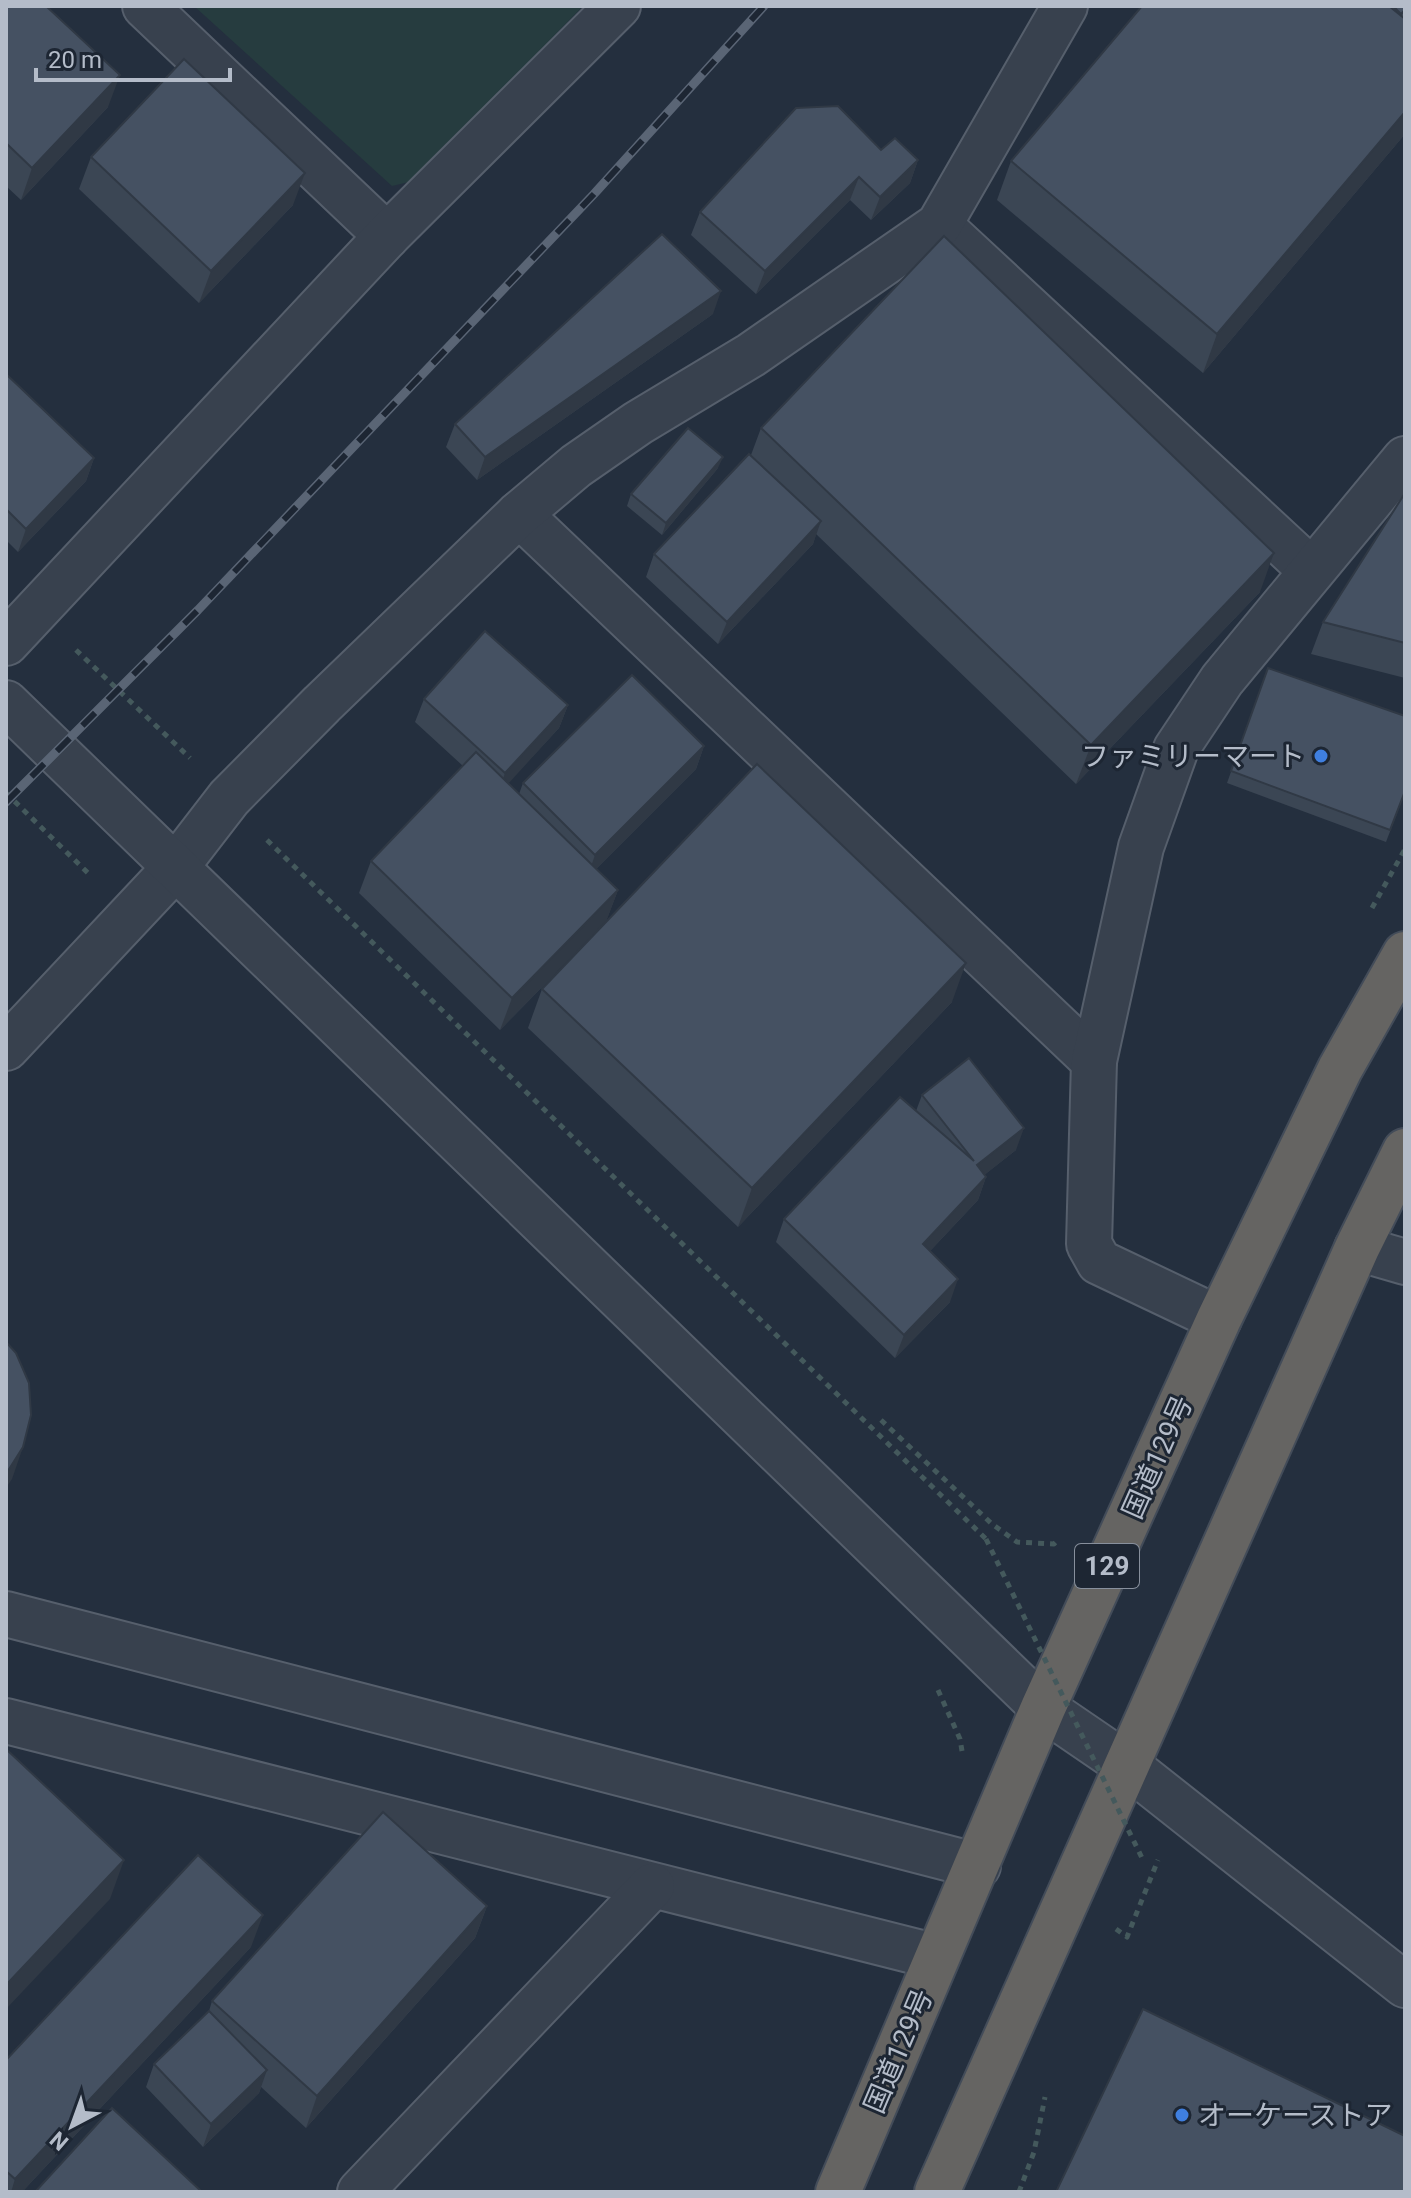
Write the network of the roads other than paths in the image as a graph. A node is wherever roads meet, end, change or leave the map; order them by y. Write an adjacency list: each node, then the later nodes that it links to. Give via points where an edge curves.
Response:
1 (145, 6): 5 (street)
2 (618, 6): 5 (street)
3 (1065, 6): 4 (street)
4 (939, 225): 7 (street, via 751,355 638,423); 8 (street)
5 (387, 236): 9 (street)
6 (1405, 459): 8 (street)
7 (519, 514): 11 (street, via 229,798); 14 (street)
8 (1311, 570): 14 (street, via 1222,680 1176,749 1141,847)
9 (6, 643)
10 (6, 703): 11 (street)
11 (175, 868): 13 (street); 20 (street)
12 (1405, 954): 18 (highway, 国道129号 / 129, via 1340,1069)
13 (6, 1048)
14 (1094, 1061): 18 (street, via 1089,1244 1099,1262)
15 (1405, 1151): 16 (highway)
16 (1357, 1248): 17 (street); 22 (highway)
17 (1405, 1262)
18 (1219, 1319): 20 (highway, 国道129号 / 129)
19 (6, 1614): 23 (street)
20 (1043, 1708): 22 (street); 23 (highway, 国道129号 / 129)
21 (6, 1721): 24 (street)
22 (1128, 1766): 26 (street); 29 (highway)
23 (978, 1866): 25 (highway, 国道129号 / 129)
24 (652, 1886): 25 (street); 27 (street)
25 (937, 1957): 28 (highway, 国道129号 / 129)
26 (1405, 1985)
27 (360, 2192)
28 (838, 2192)
29 (937, 2192)

